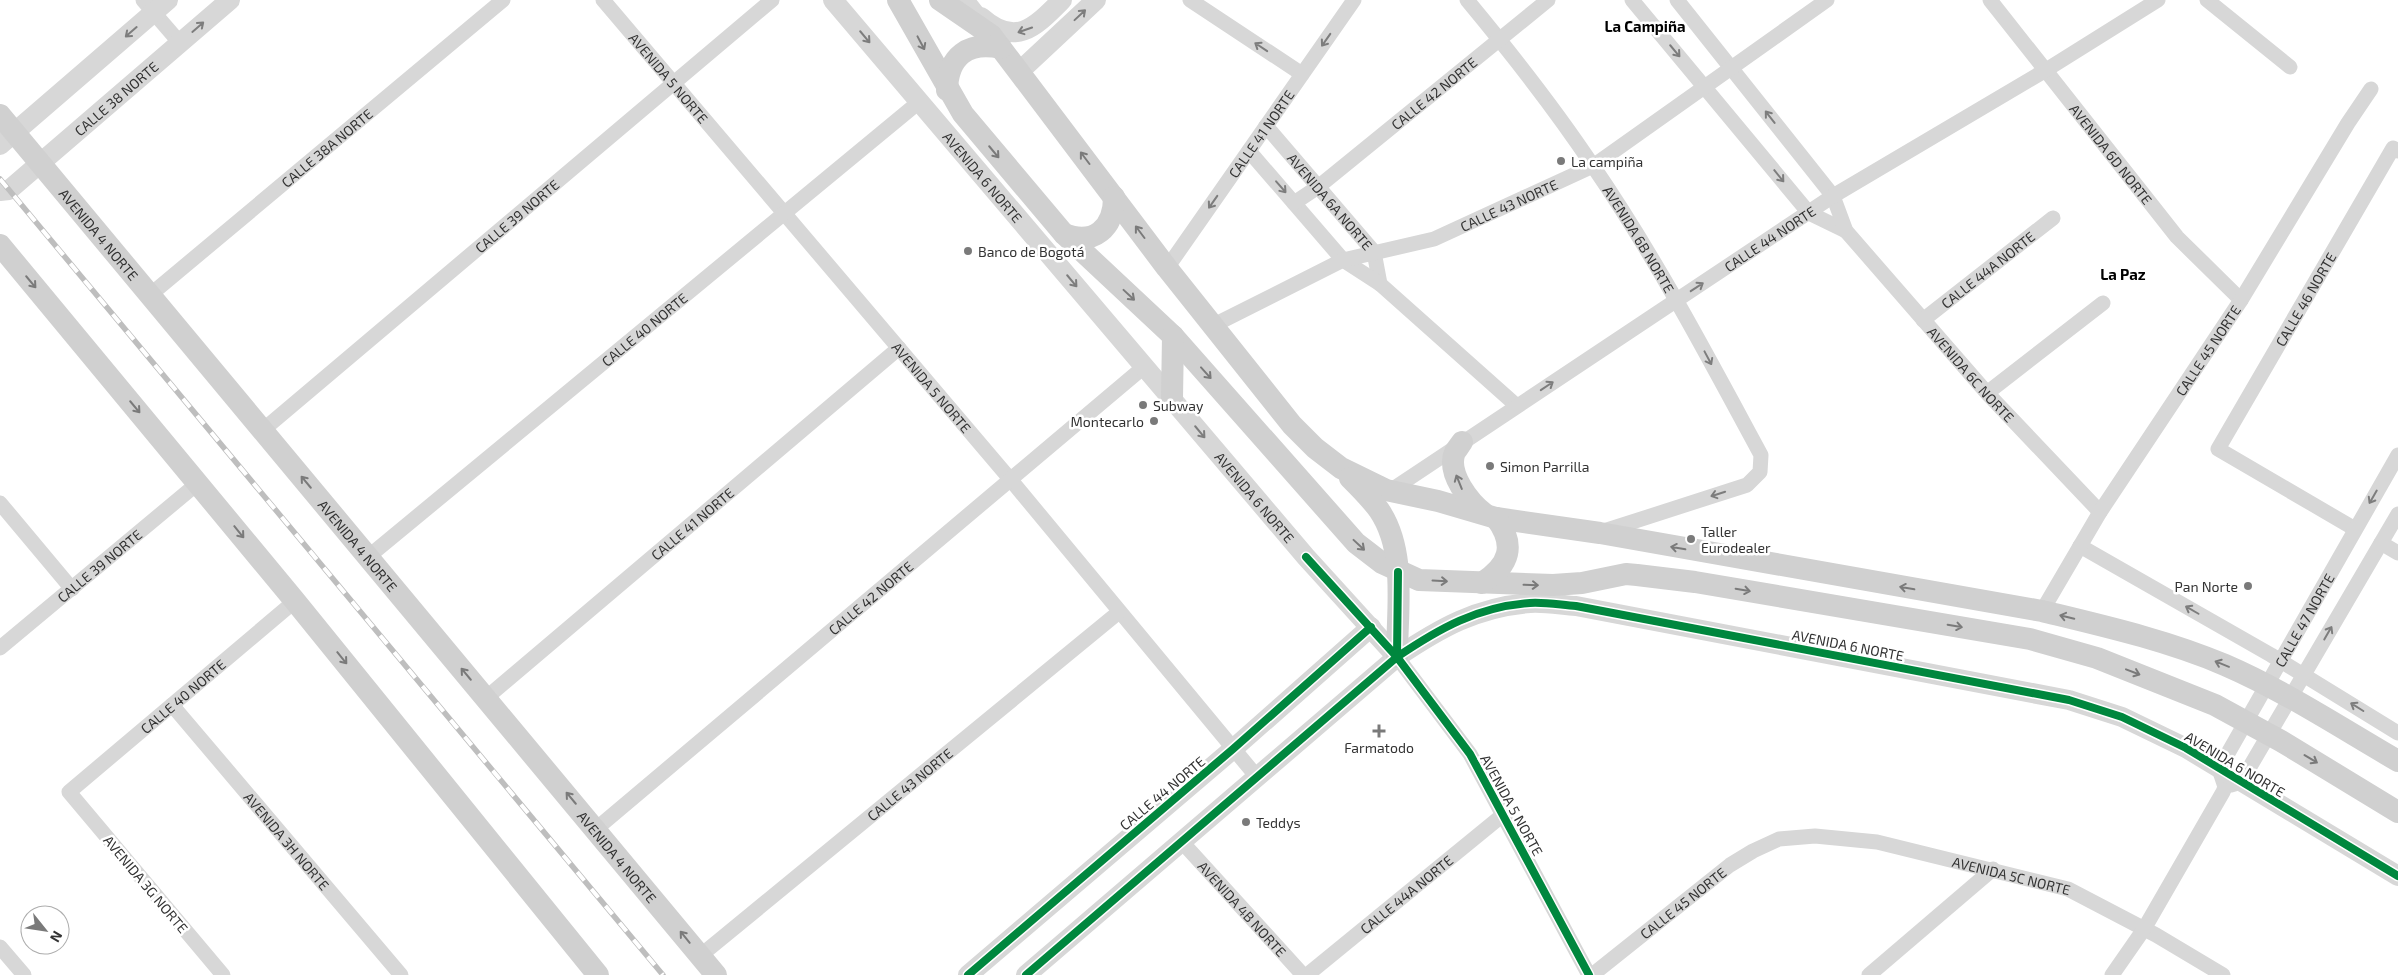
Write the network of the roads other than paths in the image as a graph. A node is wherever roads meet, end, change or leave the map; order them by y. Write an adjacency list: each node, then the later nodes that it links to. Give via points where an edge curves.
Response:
1 (230, 0): 24 (street, CALLE 38 NORTE, one-way to 1)
2 (503, 0): 57 (street, CALLE 38A NORTE)
3 (603, 0): 30 (street, AVENIDA 5 NORTE)
4 (772, 0): 30 (street, CALLE 39 NORTE)
5 (833, 0): 34 (street, AVENIDA 6 NORTE, one-way to 34)
6 (898, 0): 33 (main road, AVENIDA 6 NORTE, one-way to 33)
7 (940, 0): 23 (main road)
8 (1062, 0): 21 (street, one-way to 21, via 1038,23 1018,32 996,30)
9 (1096, 0): 28 (street, one-way to 9)
10 (1190, 0): 29 (street, one-way to 10)
11 (1354, 0): 29 (street, CALLE 41 NORTE, one-way to 29)
12 (1467, 0): 22 (street, AVENIDA 6B NORTE)
13 (1548, 0): 22 (street, CALLE 42 NORTE)
14 (1632, 0): 31 (street, AVENIDA 6C NORTE, one-way to 31)
15 (1677, 0): 26 (street, AVENIDA 6C NORTE)
16 (1827, 0): 26 (street, CALLE 43 NORTE)
17 (1990, 0): 27 (street, AVENIDA 6D NORTE)
18 (2158, 0): 27 (street, CALLE 44 NORTE)
19 (2207, 0): 25 (street)
20 (155, 4): 24 (street); 37 (street, one-way to 37)
21 (968, 4): 23 (street)
22 (1500, 40): 41 (street, AVENIDA 6B NORTE); 42 (street, CALLE 42 NORTE)
23 (996, 41): 28 (main road); 33 (main road, via 962,54 953,64)
24 (180, 42): 40 (street, CALLE 38 NORTE)
25 (2290, 67)
26 (1732, 68): 31 (street, CALLE 43 NORTE); 44 (street, AVENIDA 6C NORTE, one-way to 26)
27 (2046, 70): 44 (street, CALLE 44 NORTE); 59 (street, AVENIDA 6D NORTE, via 2177,237)
28 (1019, 72): 45 (main road, one-way to 28)
29 (1302, 74): 36 (street, CALLE 41 NORTE)
30 (673, 83): 48 (street, AVENIDA 5 NORTE); 69 (street, CALLE 39 NORTE)
31 (1706, 87): 41 (street, CALLE 43 NORTE); 47 (street, AVENIDA 6C NORTE, one-way to 47)
32 (2371, 89): 59 (street, CALLE 45 NORTE)
33 (947, 90): 51 (main road, AVENIDA 6 NORTE, one-way to 51, via 962,114)
34 (919, 102): 48 (street, CALLE 40 NORTE); 65 (street, AVENIDA 6 NORTE, one-way to 65)
35 (0, 115): 37 (main road, AVENIDA 4 NORTE)
36 (1266, 126): 38 (street, CALLE 41 NORTE); 42 (street, AVENIDA 6A NORTE)
37 (7, 139): 40 (main road, AVENIDA 4 NORTE)
38 (1249, 150): 46 (street, AVENIDA 6A NORTE, one-way to 46); 55 (street, CALLE 41 NORTE, one-way to 55)
39 (2396, 150): 80 (street, CALLE 46 NORTE, via 2218,449)
40 (40, 163): 43 (street, CALLE 38 NORTE, via 9,190); 57 (main road, AVENIDA 4 NORTE)
41 (1593, 166): 53 (street, CALLE 43 NORTE, via 1434,239); 58 (street, AVENIDA 6B NORTE)
42 (1318, 187): 46 (street, CALLE 42 NORTE); 53 (street, AVENIDA 6A NORTE)
43 (0, 191)
44 (1833, 196): 47 (street, CALLE 44 NORTE); 50 (street, AVENIDA 6C NORTE)
45 (1114, 197): 51 (main road, via 1110,222 1100,232 1088,238); 55 (main road, one-way to 45)
46 (1294, 203): 54 (street, AVENIDA 6A NORTE)
47 (1809, 212): 50 (street, AVENIDA 6C NORTE); 58 (street, CALLE 44 NORTE, one-way to 47)
48 (784, 213): 64 (street, AVENIDA 5 NORTE); 85 (street, CALLE 40 NORTE)
49 (2053, 218): 61 (street, CALLE 44A NORTE)
50 (1846, 232): 61 (street, AVENIDA 6C NORTE)
51 (1064, 234): 63 (main road, AVENIDA 6 NORTE, one-way to 63)
52 (0, 245): 74 (main road, one-way to 74)
53 (1374, 252): 54 (street, CALLE 43 NORTE); 56 (street, AVENIDA 6A NORTE)
54 (1343, 260): 56 (street, AVENIDA 6A NORTE); 62 (street, CALLE 43 NORTE)
55 (1168, 268): 62 (main road)
56 (1380, 284): 68 (street, AVENIDA 6A NORTE)
57 (150, 295): 69 (main road, AVENIDA 4 NORTE)
58 (1676, 300): 68 (street, CALLE 44 NORTE, one-way to 58); 81 (street, AVENIDA 6B NORTE, one-way to 81, via 1760,455 1760,472 1747,485)
59 (2241, 300): 77 (street, CALLE 45 NORTE)
60 (2103, 304): 66 (street)
61 (1923, 320): 66 (street, AVENIDA 6C NORTE)
62 (1214, 325): 72 (main road, via 1292,425)
63 (1174, 336): 67 (main road); 86 (main road, AVENIDA 6 NORTE, one-way to 86, via 1356,543)
64 (898, 348): 73 (street, AVENIDA 5 NORTE); 98 (street, CALLE 41 NORTE)
65 (1145, 366): 67 (street, AVENIDA 6 NORTE); 73 (street, CALLE 42 NORTE)
66 (1987, 393): 77 (street, AVENIDA 6C NORTE)
67 (1172, 398): 92 (street, AVENIDA 6 NORTE, one-way to 92, via 1306,557)
68 (1517, 406): 70 (street, CALLE 44 NORTE)
69 (263, 430): 85 (main road, AVENIDA 4 NORTE, one-way to 69)
70 (1462, 442): 75 (street, CALLE 44 NORTE); 79 (main road, one-way to 70, via 1472,505 1461,486 1455,470 1454,453)
71 (2398, 455): 80 (street, CALLE 47 NORTE, one-way to 80)
72 (1341, 468): 75 (main road); 86 (main road, via 1380,510 1393,538)
73 (1010, 479): 91 (street, AVENIDA 5 NORTE); 111 (street, CALLE 42 NORTE)
74 (198, 483): 88 (street, CALLE 39 NORTE); 89 (main road, one-way to 89)
75 (1390, 491): 79 (main road)
76 (0, 503): 88 (street)
77 (2100, 512): 83 (street, CALLE 45 NORTE)
78 (2398, 514): 82 (street, CALLE 47 NORTE)
79 (1491, 517): 81 (main road); 87 (main road, via 1506,532 1509,543 1506,560 1496,574)
80 (2355, 529): 95 (street, CALLE 47 NORTE)
81 (1600, 533): 90 (main road, one-way to 81)
82 (2381, 543): 84 (street); 96 (street, CALLE 47 NORTE, one-way to 82)
83 (2080, 546): 90 (street, CALLE 45 NORTE); 95 (street, one-way to 83)
84 (2398, 553)
85 (368, 557): 98 (main road, AVENIDA 4 NORTE, one-way to 85)
86 (1398, 572): 87 (main road, AVENIDA 6 NORTE, one-way to 87, via 1419,580); 94 (main road)
87 (1482, 583): 101 (main road, AVENIDA 6 NORTE, one-way to 101, via 1553,586 1637,575 2030,639 2097,658)
88 (72, 589): 93 (street, CALLE 39 NORTE)
89 (295, 601): 100 (street, CALLE 40 NORTE); 122 (main road, one-way to 122)
90 (2042, 611): 97 (main road, one-way to 90, via 2171,645)
91 (1119, 612): 104 (street, AVENIDA 5 NORTE); 118 (street, CALLE 43 NORTE)
92 (1371, 627): 94 (street, AVENIDA 6 NORTE); 104 (street, CALLE 44 NORTE)
93 (0, 648)
94 (1397, 658): 106 (street); 107 (street, AVENIDA 6 NORTE, via 1441,628 1493,608 1532,603 1576,606 2070,700 2122,717 2186,748); 110 (street, AVENIDA 5 NORTE, via 1470,754)
95 (2280, 661): 96 (street); 97 (street, CALLE 47 NORTE)
96 (2304, 675): 99 (street, CALLE 47 NORTE); 102 (street, one-way to 96)
97 (2266, 685): 99 (main road); 101 (street, CALLE 47 NORTE)
98 (486, 698): 111 (main road, AVENIDA 4 NORTE, one-way to 98)
99 (2290, 698): 103 (street, CALLE 47 NORTE); 105 (main road)
100 (172, 705): 108 (street, CALLE 40 NORTE); 121 (street, AVENIDA 3H NORTE)
101 (2246, 721): 103 (main road, AVENIDA 6 NORTE); 107 (street, CALLE 47 NORTE)
102 (2398, 733)
103 (2269, 734): 107 (street, CALLE 47 NORTE); 109 (main road, AVENIDA 6 NORTE, one-way to 109)
104 (1233, 749): 106 (street, AVENIDA 5 NORTE); 124 (street, CALLE 44 NORTE)
105 (2398, 761)
106 (1257, 777): 113 (street)
107 (2228, 779): 115 (street, AVENIDA 6 NORTE); 116 (street, CALLE 47 NORTE)
108 (70, 792): 120 (street, AVENIDA 3G NORTE)
109 (2398, 812)
110 (1504, 814): 127 (street, CALLE 44A NORTE); 128 (street, AVENIDA 5 NORTE)
111 (596, 828): 118 (main road, AVENIDA 4 NORTE, one-way to 111)
112 (1779, 839): 114 (street, AVENIDA 5C NORTE, via 1815,836 1877,842); 128 (street, CALLE 45 NORTE, via 1730,865)
113 (1182, 842): 125 (street); 126 (street, AVENIDA 4B NORTE)
114 (1993, 869): 116 (street, AVENIDA 5C NORTE, via 2068,889); 129 (street)
115 (2398, 876)
116 (2144, 929): 130 (street, CALLE 47 NORTE); 131 (street, AVENIDA 5C NORTE)
117 (0, 947): 119 (street)
118 (700, 956): 123 (main road, AVENIDA 4 NORTE)
119 (24, 975)
120 (223, 975)
121 (401, 975)
122 (598, 975)
123 (716, 975)
124 (968, 975)
125 (1026, 975)
126 (1303, 975)
127 (1307, 975)
128 (1590, 975)
129 (1868, 975)
130 (2112, 975)
131 (2223, 975)

